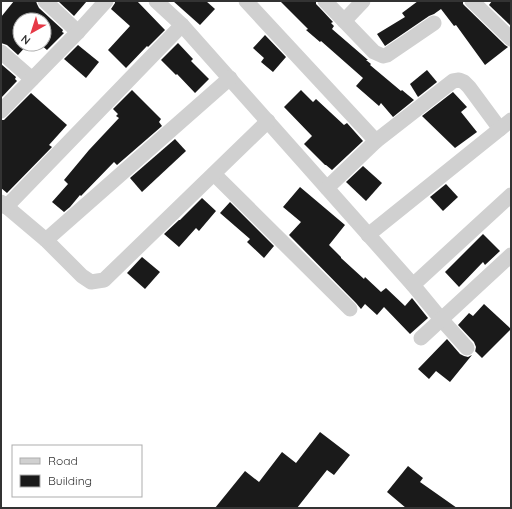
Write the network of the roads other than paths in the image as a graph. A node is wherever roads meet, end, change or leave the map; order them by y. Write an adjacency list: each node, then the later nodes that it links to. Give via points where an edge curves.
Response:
1 (45, 1): 11 (street)
2 (106, 1): 11 (street)
3 (156, 1): 10 (street)
4 (246, 1): 19 (street)
5 (325, 1): 8 (street)
6 (364, 1): 8 (street)
7 (472, 1): 12 (street)
8 (344, 21): 9 (street, via 374,52 383,56)
9 (434, 23)
10 (182, 25): 14 (street); 23 (street)
11 (78, 32): 15 (street)
12 (511, 39)
13 (1, 52): 15 (street)
14 (230, 78): 17 (street); 25 (street)
15 (32, 79): 16 (street)
16 (1, 111)
17 (268, 121): 20 (street); 21 (street)
18 (505, 125): 19 (street, via 464,82 459,80); 24 (street)
19 (376, 142): 21 (street)
20 (214, 174): 25 (street, via 104,280 91,282 82,276); 28 (street)
21 (327, 188): 24 (street)
22 (511, 195): 27 (street)
23 (3, 204): 25 (street)
24 (368, 235): 27 (street)
25 (46, 240)
26 (511, 255): 29 (street)
27 (413, 285): 29 (street)
28 (350, 309)
29 (441, 319): 30 (street); 31 (street)
30 (421, 338)
31 (467, 348)

